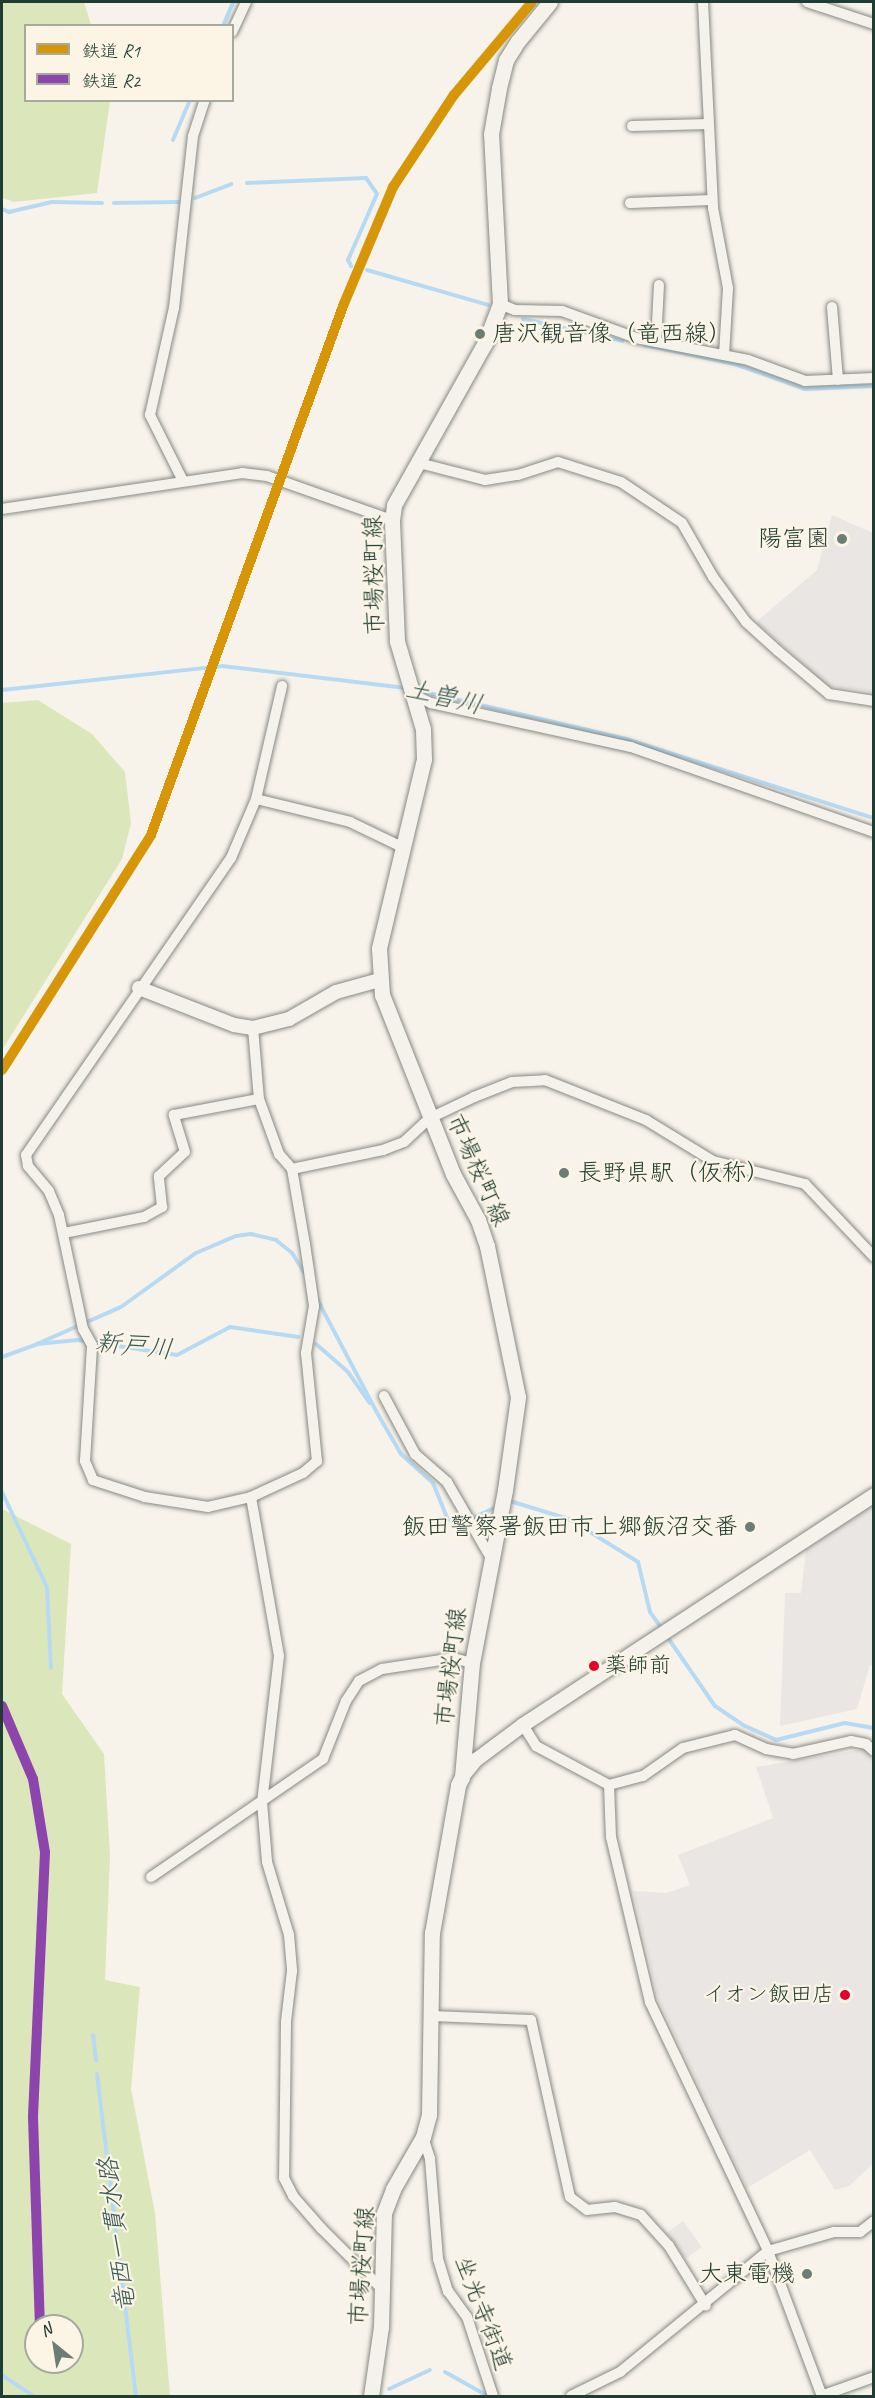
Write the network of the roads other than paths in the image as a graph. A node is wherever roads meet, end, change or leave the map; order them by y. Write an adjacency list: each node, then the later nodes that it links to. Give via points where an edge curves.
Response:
1 (246, 2): 6 (street)
2 (548, 2): 13 (main road, 市場桜町線, via 506,60 493,123)
3 (703, 2): 8 (street)
4 (807, 2): 5 (street)
5 (873, 24)
6 (234, 28)
7 (204, 102): 20 (street, via 193,136 174,308 150,415)
8 (709, 124): 9 (street); 10 (street)
9 (632, 126)
10 (712, 200): 11 (street); 16 (street, via 728,288)
11 (630, 203)
12 (658, 285): 15 (street)
13 (500, 304): 15 (street, via 515,310 562,311); 19 (main road, 市場桜町線, via 485,343)
14 (832, 307): 18 (street)
15 (656, 342): 16 (street)
16 (724, 355): 18 (street, via 805,381)
17 (873, 378): 18 (street)
18 (838, 380)
19 (419, 463): 22 (main road, 市場桜町線, via 394,505); 25 (street, via 485,480 518,475 558,462 621,482 682,523 713,577 746,622 778,651 829,694)
20 (182, 479): 21 (street); 22 (street, via 242,473 267,476)
21 (2, 509)
22 (392, 520): 24 (main road, 市場桜町線, via 397,641)
23 (282, 686): 26 (street)
24 (416, 696): 27 (street, via 431,703 631,747); 28 (main road, 市場桜町線, via 424,759)
25 (873, 700)
26 (256, 800): 28 (street, via 350,822); 30 (street, via 231,858)
27 (873, 832)
28 (404, 848): 29 (main road, 市場桜町線, via 379,948)
29 (380, 980): 31 (street, via 336,992 289,1019); 33 (main road, 市場桜町線, via 390,1021)
30 (139, 987): 31 (street, via 234,1025); 35 (street, via 26,1155 28,1167 49,1191)
31 (253, 1028): 32 (street)
32 (259, 1099): 34 (street, via 279,1154); 35 (street, via 174,1114 185,1152 159,1176 162,1207 144,1217)
33 (430, 1118): 34 (street, via 394,1146); 36 (street, via 512,1082 545,1080 646,1120 713,1161 805,1184); 40 (main road, 市場桜町線, via 487,1246 515,1372 518,1397 507,1478)
34 (292, 1169): 39 (street, via 314,1306 306,1353 317,1461 303,1473)
35 (64, 1233): 39 (street, via 83,1329 92,1345 85,1461 93,1480 145,1497 208,1507)
36 (873, 1257)
37 (384, 1396): 40 (street, via 415,1454 447,1482)
38 (873, 1495): 42 (street)
39 (251, 1497): 46 (street, via 279,1656)
40 (490, 1558): 41 (main road, 市場桜町線)
41 (472, 1663): 44 (main road, 市場桜町線); 46 (street, via 454,1658 382,1669 359,1681 346,1701 323,1759)
42 (523, 1725): 44 (street, via 476,1760); 45 (street, via 536,1746)
43 (873, 1751): 45 (street, via 866,1744 851,1741 793,1754 766,1749 735,1735 683,1748 643,1776)
44 (462, 1778): 48 (main road, 市場桜町線, via 432,1933)
45 (609, 1785): 51 (street, via 611,1837 650,2002)
46 (262, 1802): 47 (street); 52 (street, via 267,1862 289,1935 292,1971 286,2033 284,2178 293,2196 321,2228)
47 (152, 1877)
48 (431, 2016): 49 (main road, 市場桜町線, via 429,2115); 53 (street, via 531,2020 570,2196 587,2210 615,2207 641,2216 669,2246)
49 (423, 2137): 52 (main road, 市場桜町線, via 384,2213); 57 (street, 坐光寺街道, via 430,2159 438,2259 448,2291 467,2318)
50 (873, 2221): 51 (street, via 860,2232 834,2232)
51 (768, 2251): 53 (street); 55 (street)
52 (382, 2289): 56 (main road, 市場桜町線)
53 (706, 2306): 58 (street, via 620,2372)
54 (873, 2377): 55 (street)
55 (821, 2396)
56 (371, 2397)
57 (493, 2397)
58 (571, 2397)

